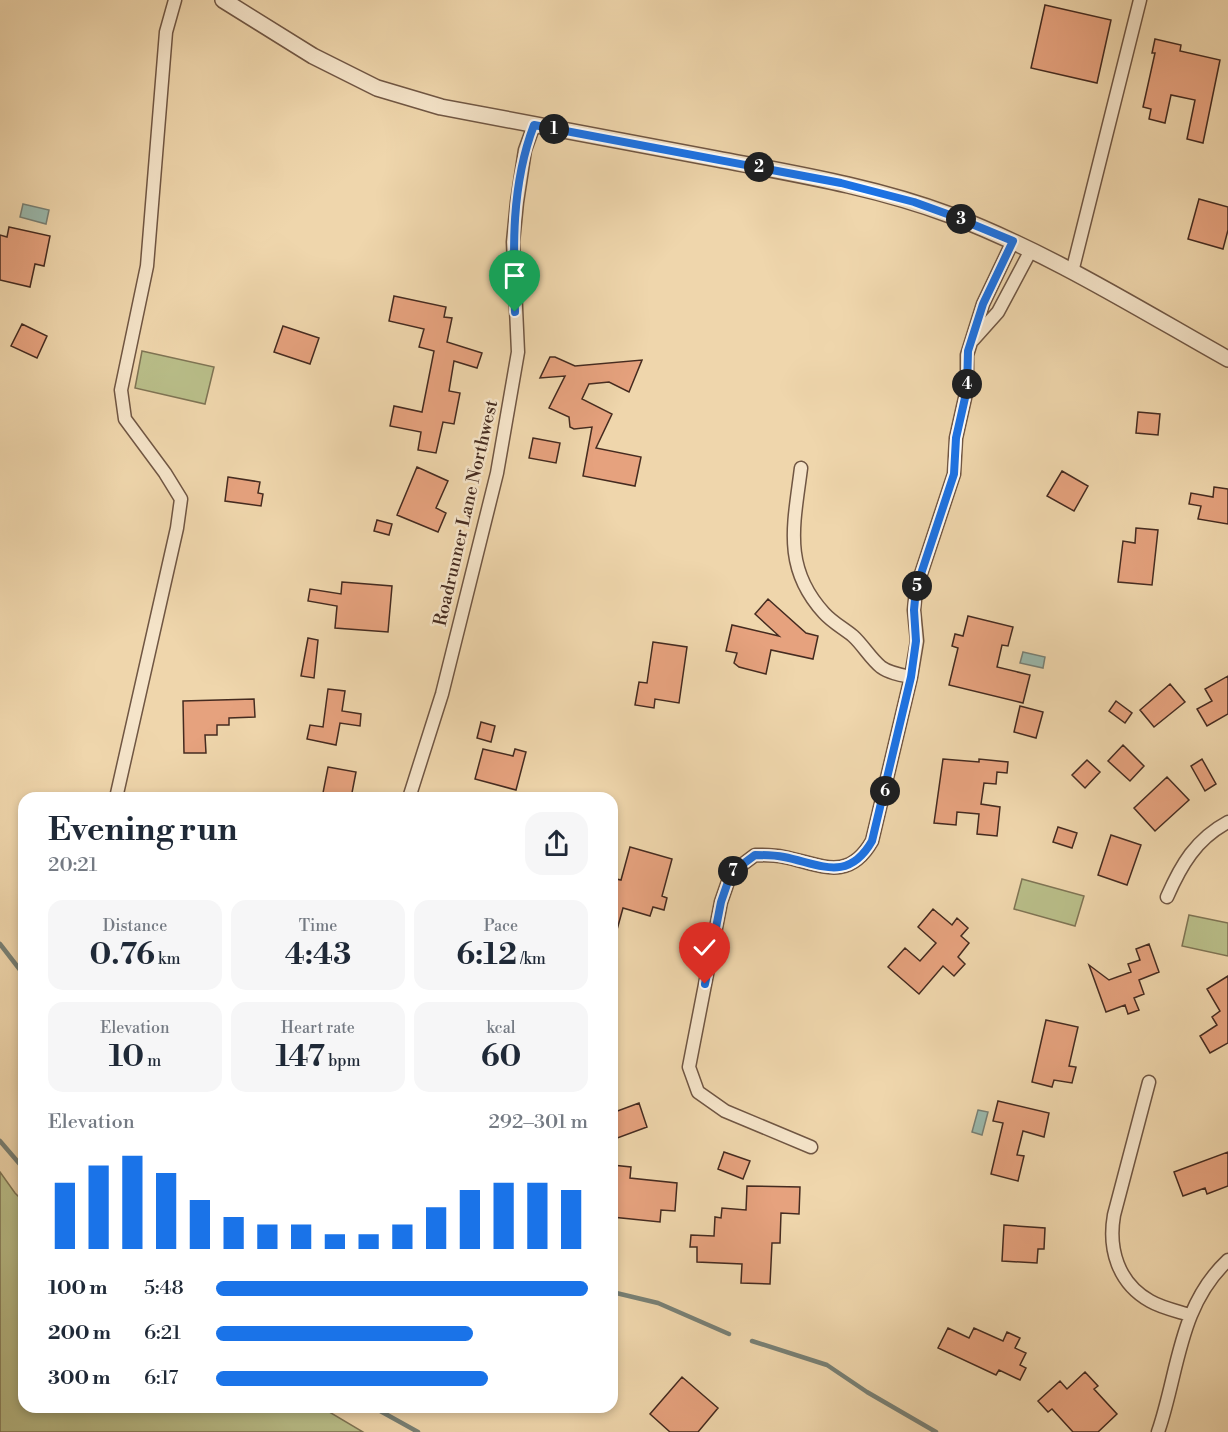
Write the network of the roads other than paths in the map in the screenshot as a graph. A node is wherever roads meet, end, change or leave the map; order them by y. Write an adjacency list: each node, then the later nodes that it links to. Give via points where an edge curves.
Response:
1 (175, 0): 12 (street, via 166,32 147,266 121,390 125,418 181,499)
2 (223, 0): 4 (street, via 313,56 377,88 441,107)
3 (1140, 0): 7 (street)
4 (534, 125): 5 (street, via 841,183 914,202); 13 (street, Roadrunner Lane Northwest, via 525,150 517,202 513,242 518,352 497,473 442,694)
5 (1013, 241): 6 (street); 8 (street, via 983,304)
6 (1031, 250): 7 (street); 8 (street, via 998,312)
7 (1072, 272): 9 (street)
8 (972, 341): 11 (street, via 954,474 916,589)
9 (1228, 359)
10 (801, 468): 11 (street, via 793,529 794,560 803,583 824,613 863,645 881,667)
11 (911, 677): 17 (street, via 876,831 865,853 853,862 833,868 755,855 731,873 721,902 689,1067 698,1092 725,1111)
12 (117, 792)
13 (411, 792)
14 (1228, 822): 15 (street, via 1190,853)
15 (1167, 897)
16 (1149, 1082): 19 (street, via 1114,1215 1112,1245 1124,1277 1139,1294)
17 (811, 1147)
18 (1228, 1260): 19 (street, via 1198,1296)
19 (1190, 1315): 20 (street)
20 (1158, 1432)

